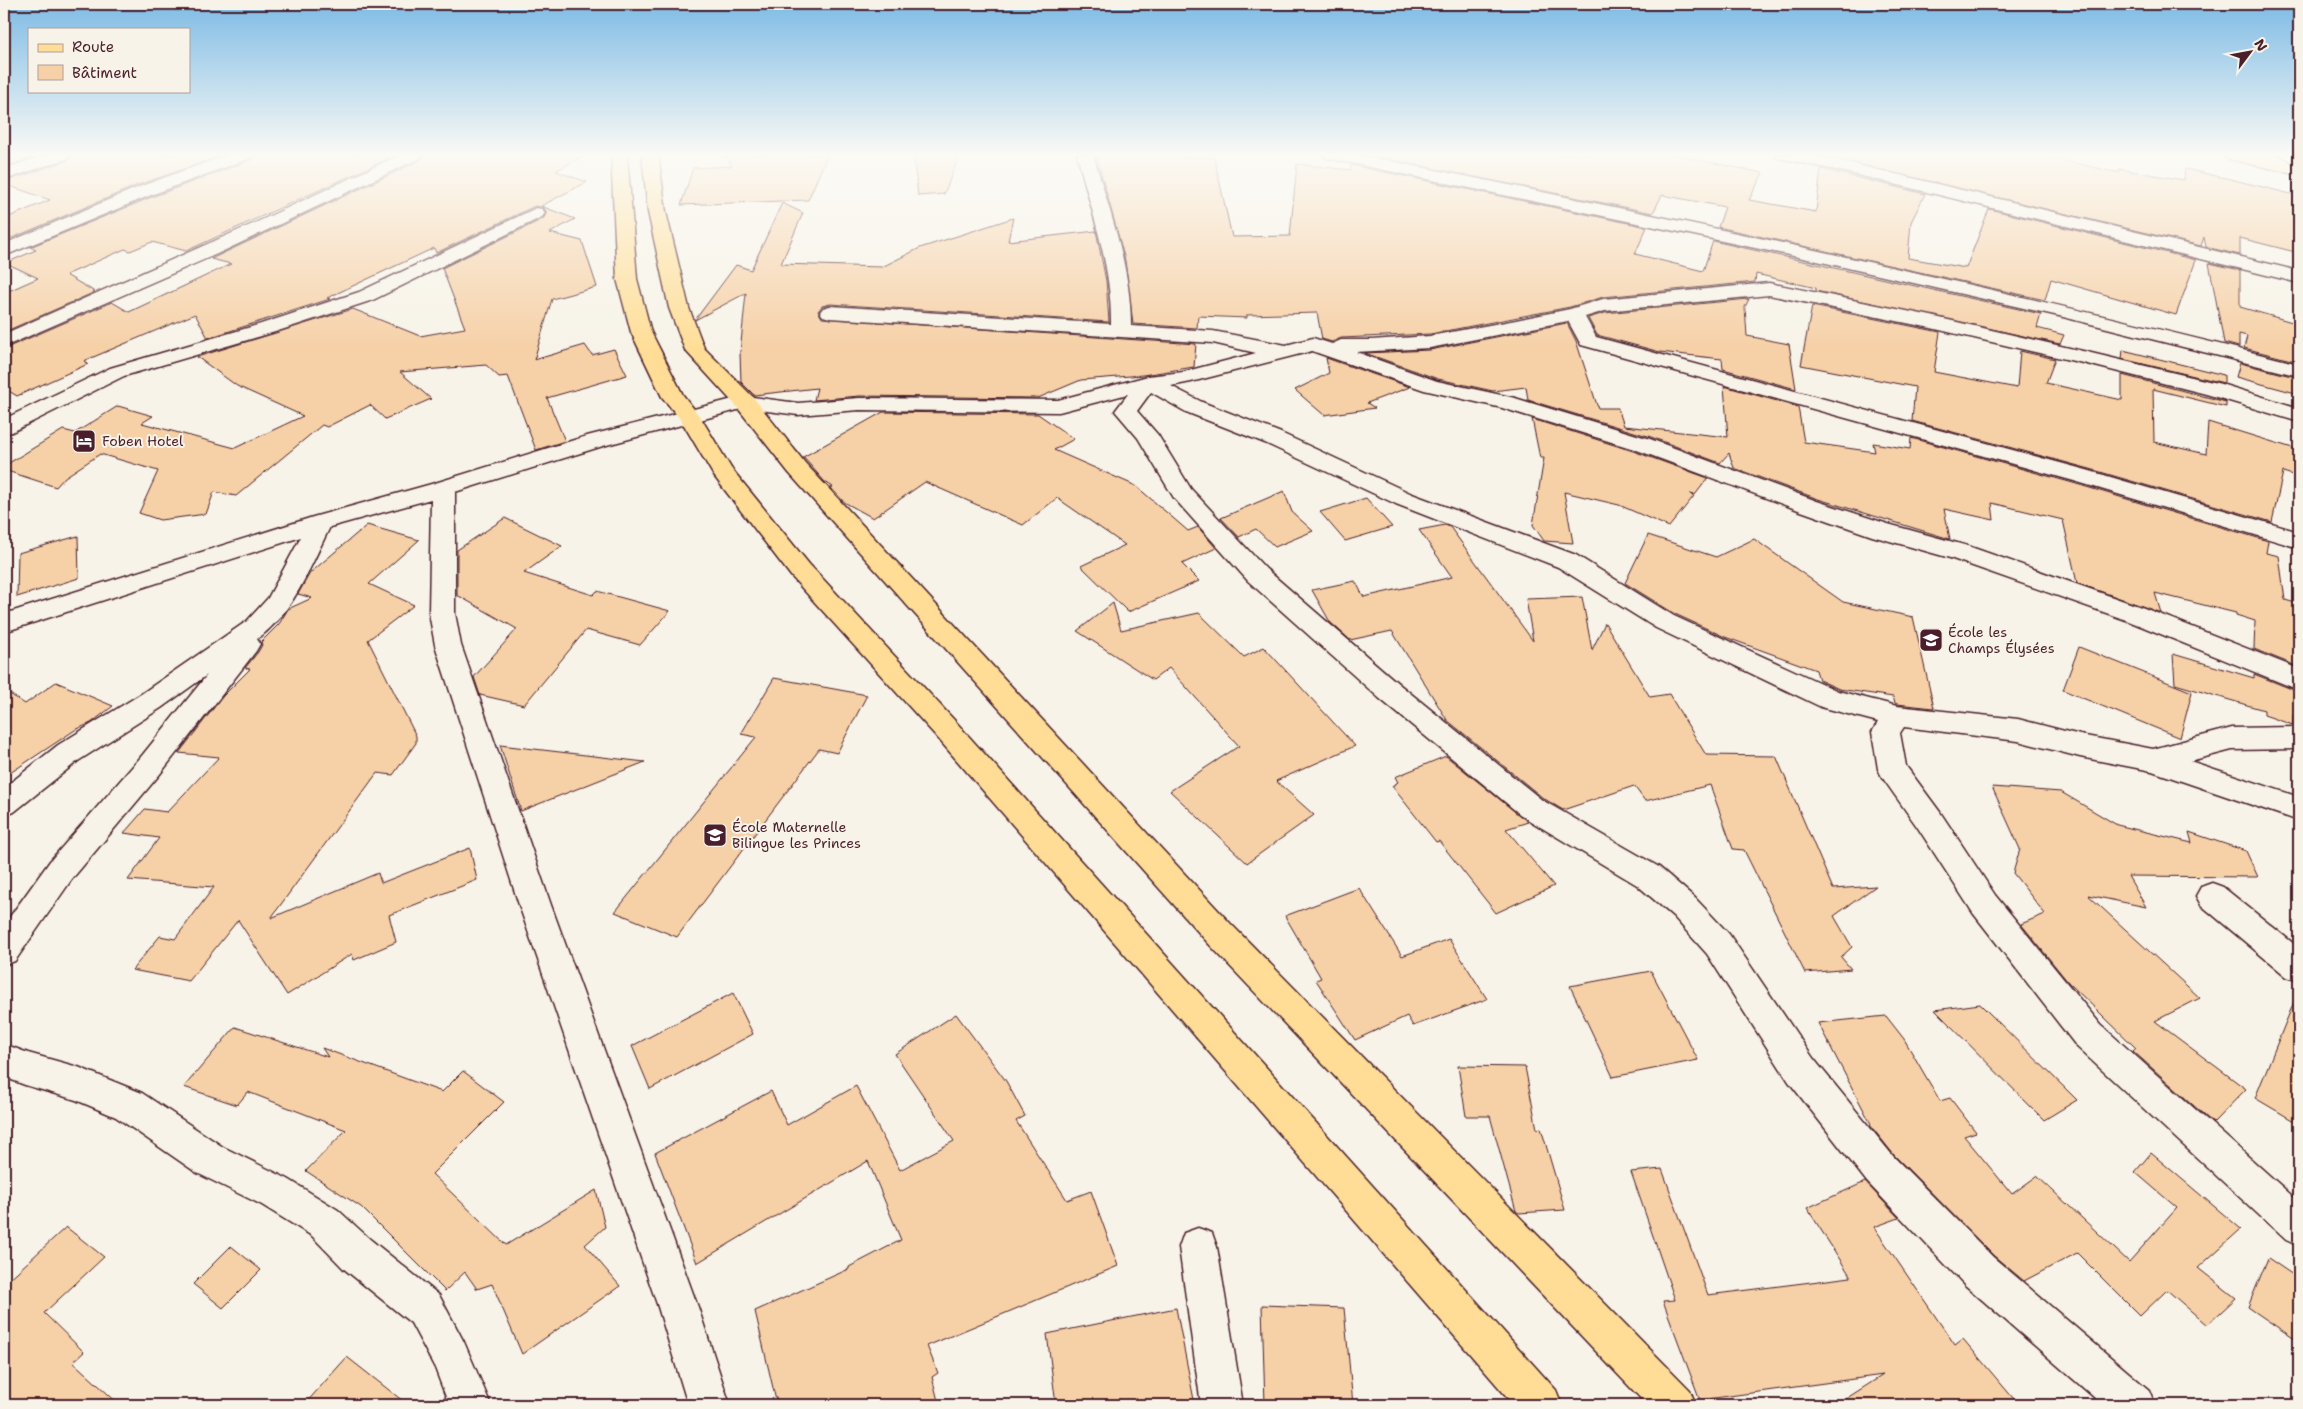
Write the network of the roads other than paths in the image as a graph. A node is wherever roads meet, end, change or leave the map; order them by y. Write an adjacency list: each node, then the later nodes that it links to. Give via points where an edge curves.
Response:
1 (77, 220): 9 (street)
2 (279, 220): 16 (street)
3 (522, 220): 23 (street, via 366,296 117,372)
4 (623, 220): 22 (main road, via 627,279 640,332 669,388)
5 (659, 220): 20 (main road, via 679,308 695,350)
6 (1103, 220): 14 (street, via 1122,311)
7 (1644, 220): 10 (street)
8 (2063, 220): 11 (street)
9 (4, 251)
10 (1769, 268): 13 (street); 15 (street); 15 (street, via 1931,322)
11 (2299, 277)
12 (830, 312): 14 (street)
13 (1574, 314): 17 (street, via 1452,340 1376,348); 26 (street, via 1588,342 2082,476)
14 (1120, 330): 17 (street, via 1213,337 1268,349)
15 (2090, 338): 18 (street); 21 (street, via 2213,389)
16 (4, 341)
17 (1313, 344): 19 (street, via 1184,378); 29 (street, via 1431,386 1507,403 1642,444 1809,506 1959,552 2135,614)
18 (2299, 370)
19 (1148, 382): 20 (street, via 1059,406 859,404 798,408); 30 (street, via 1194,407 1281,442 1404,499 1567,561 1665,622 1831,700); 46 (street, via 1126,411 1147,435 1182,493 1257,575 1389,691 1532,808 1648,876 1684,907 1718,944 1801,1070 1880,1169 1979,1271)
20 (745, 402): 22 (street); 45 (main road, via 797,468 1219,933)
21 (2299, 415)
22 (690, 418): 24 (street, via 594,441); 44 (main road, via 722,471 800,570 945,728)
23 (4, 427)
24 (444, 488): 25 (street); 42 (street, via 442,614 448,645)
25 (320, 522): 27 (street); 28 (street, via 278,603)
26 (2299, 540)
27 (4, 623)
28 (256, 627): 33 (street, via 151,701 68,753); 36 (street, via 209,693 61,870)
29 (2299, 680)
30 (1897, 716): 32 (street, via 2018,730); 39 (street, via 1886,732 1892,769 1984,904 2089,1036)
31 (2299, 738): 32 (street, via 2232,739)
32 (2152, 760): 34 (street)
33 (4, 804)
34 (2299, 809)
35 (2212, 896): 37 (street)
36 (4, 952)
37 (2299, 967)
38 (4, 1060): 41 (street, via 129,1105 210,1160 275,1192 325,1223 425,1309 450,1356)
39 (2299, 1227)
40 (1198, 1247): 43 (street)
41 (470, 1405)
42 (710, 1405)
43 (1222, 1405)
44 (1541, 1405)
45 (1675, 1405)
46 (2134, 1405)

